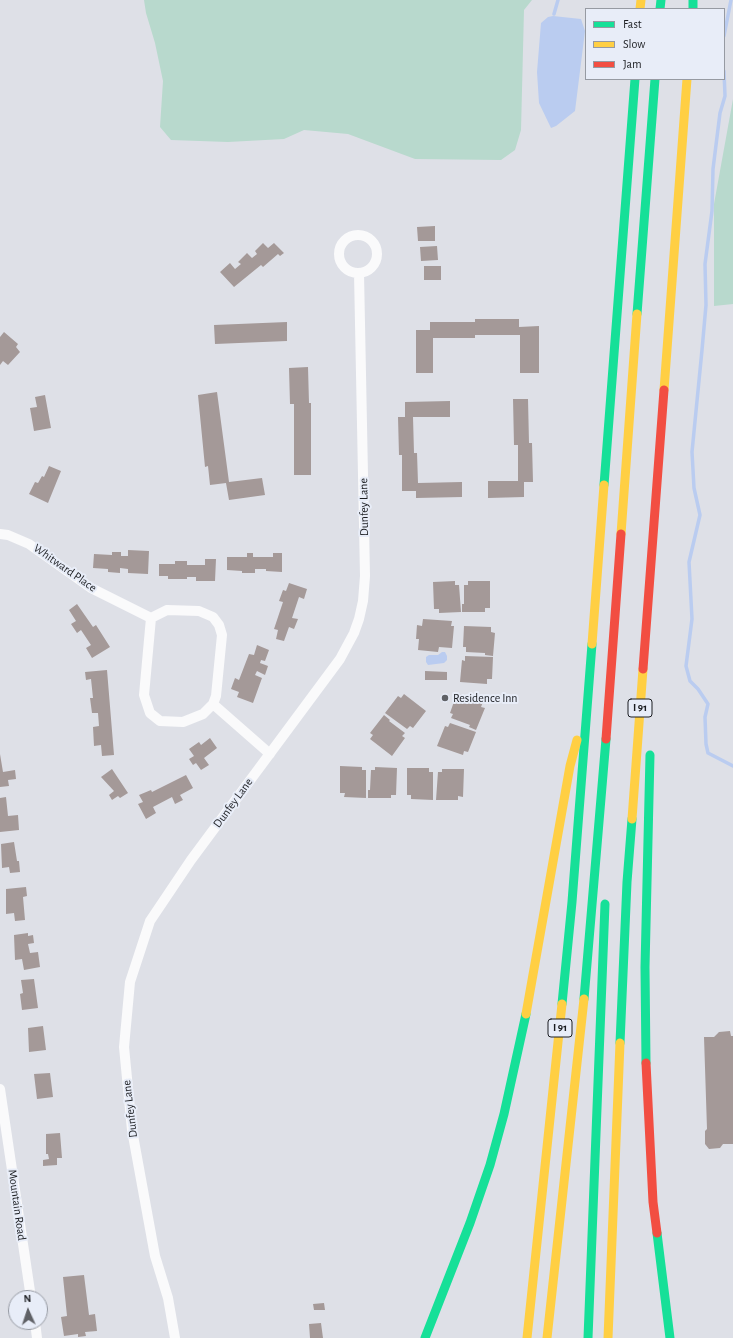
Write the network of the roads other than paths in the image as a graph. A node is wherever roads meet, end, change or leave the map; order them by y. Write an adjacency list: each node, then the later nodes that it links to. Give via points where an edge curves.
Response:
1 (635, 80): 10 (highway, I 91)
2 (655, 80): 19 (highway, via 598,841 583,1008)
3 (687, 80): 7 (highway, I 91)
4 (359, 273): 12 (street, Dunfey Lane, via 365,576 363,601 354,633 340,659)
5 (0, 534): 6 (street, Whitward Place, via 29,544 91,588)
6 (151, 618): 8 (street, via 167,610 199,611 214,617 222,634); 8 (street, via 144,695 150,713 160,721 183,722 203,714)
7 (643, 673): 9 (highway); 21 (highway, I 91, via 625,924)
8 (213, 704): 12 (street)
9 (649, 705)
10 (587, 717): 17 (highway, via 570,766 527,1008 504,1114 470,1223); 18 (highway, I 91, via 567,963)
11 (650, 745): 22 (highway, via 646,885 648,1103 653,1202)
12 (270, 754): 16 (street, Dunfey Lane, via 191,860 150,921 130,982 124,1047 132,1130 155,1256 168,1298)
13 (606, 892): 20 (highway)
14 (0, 1089): 15 (street, Mountain Road)
15 (30, 1290)
16 (175, 1338)
17 (425, 1338)
18 (527, 1338)
19 (547, 1338)
20 (588, 1338)
21 (608, 1338)
22 (670, 1338)

